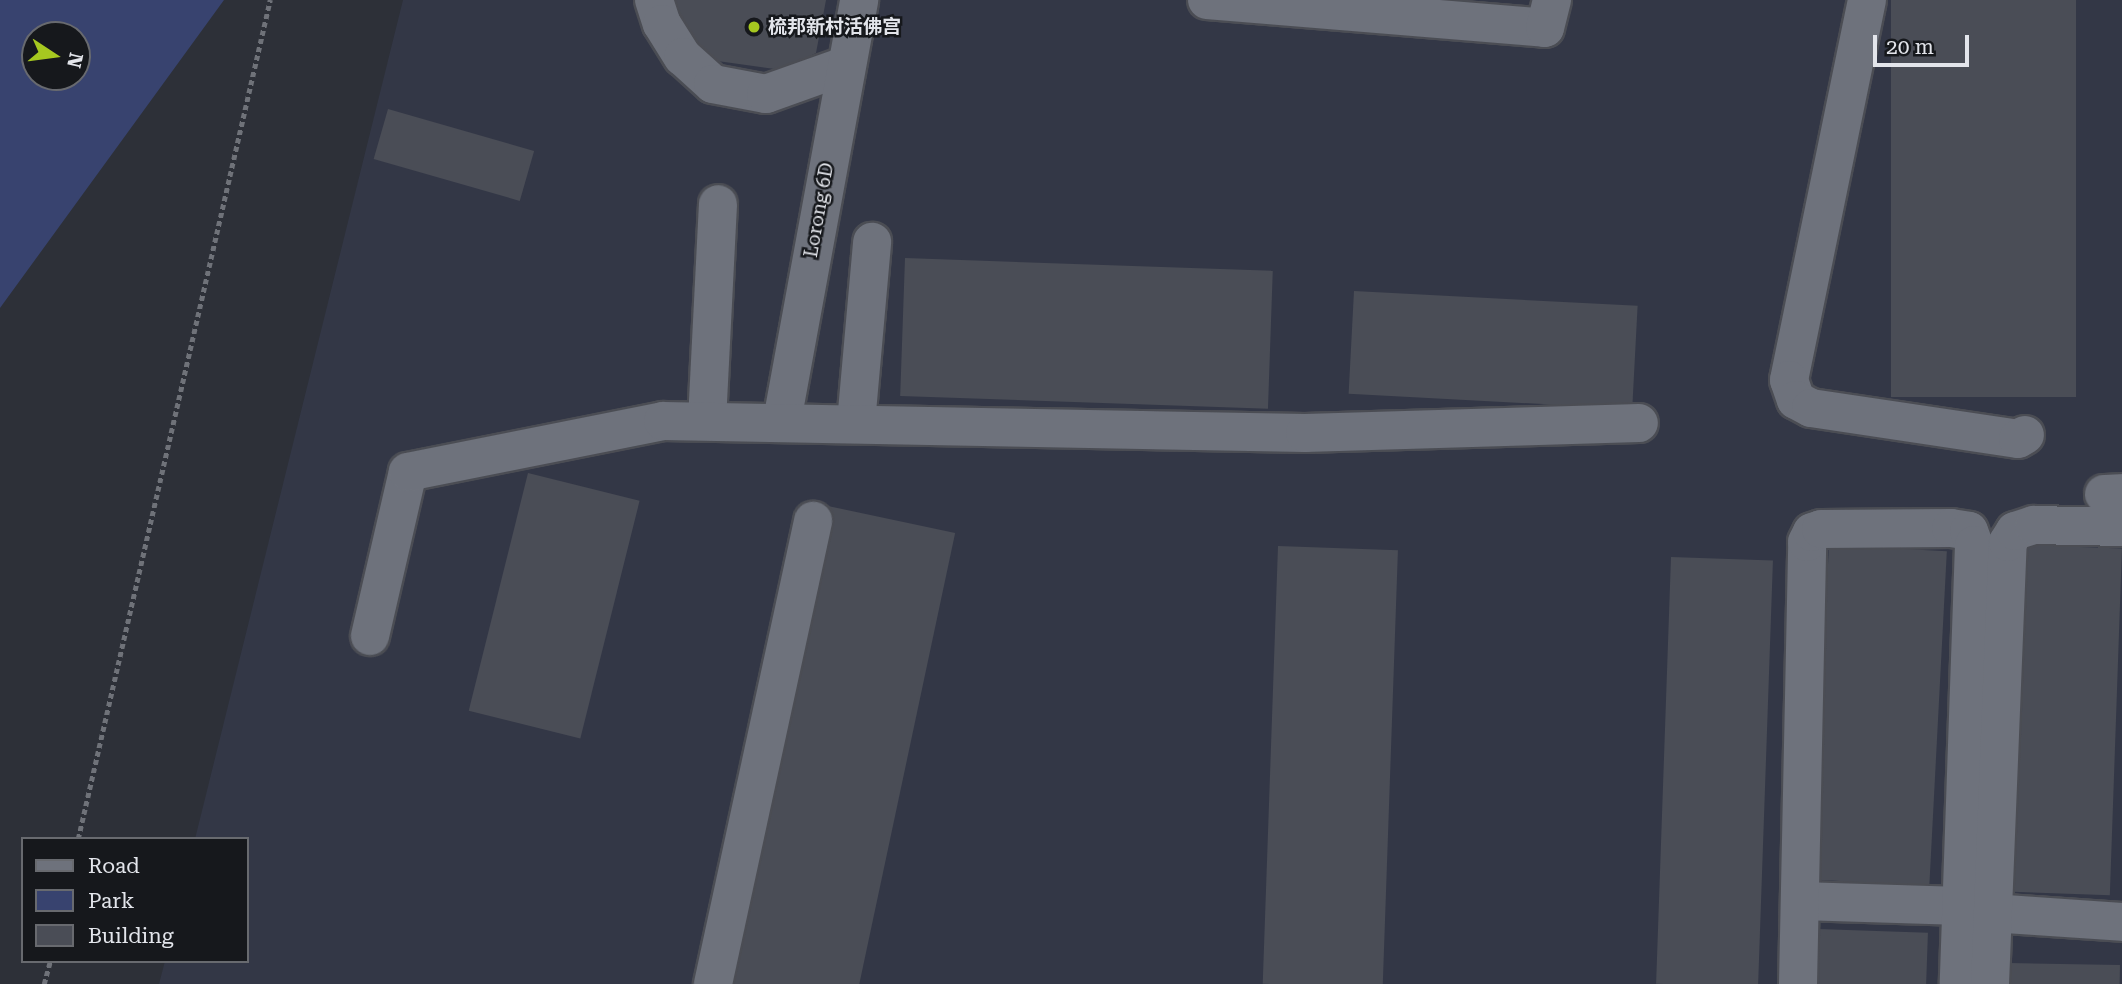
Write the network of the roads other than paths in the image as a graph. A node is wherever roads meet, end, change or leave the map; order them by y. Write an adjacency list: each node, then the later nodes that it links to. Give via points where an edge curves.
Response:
1 (654, 0): 6 (street, via 662,24 683,57 713,84 766,94)
2 (859, 0): 6 (street, Lorong 6D)
3 (1207, 0): 4 (street, via 1545,28)
4 (1552, 0)
5 (1867, 0): 13 (street, via 1788,380 1796,400 1811,408 2018,439)
6 (844, 66): 10 (street, Lorong 6D)
7 (718, 204): 9 (street)
8 (872, 242): 11 (street)
9 (707, 421): 10 (street); 16 (street, via 663,421 408,472)
10 (782, 421): 11 (street)
11 (856, 423): 12 (street, via 1305,433)
12 (1639, 424)
13 (2025, 435)
14 (813, 521): 20 (street)
15 (2122, 527): 18 (street, via 2034,525 2015,531 2008,542)
16 (370, 636)
17 (1800, 901): 18 (street); 18 (street, via 1807,542 1812,532 1821,528 1951,528 1969,531 1974,545); 21 (street)
18 (1977, 909): 19 (street); 22 (street); 23 (street)
19 (2122, 922)
20 (713, 984)
21 (1798, 984)
22 (1959, 984)
23 (1990, 984)

